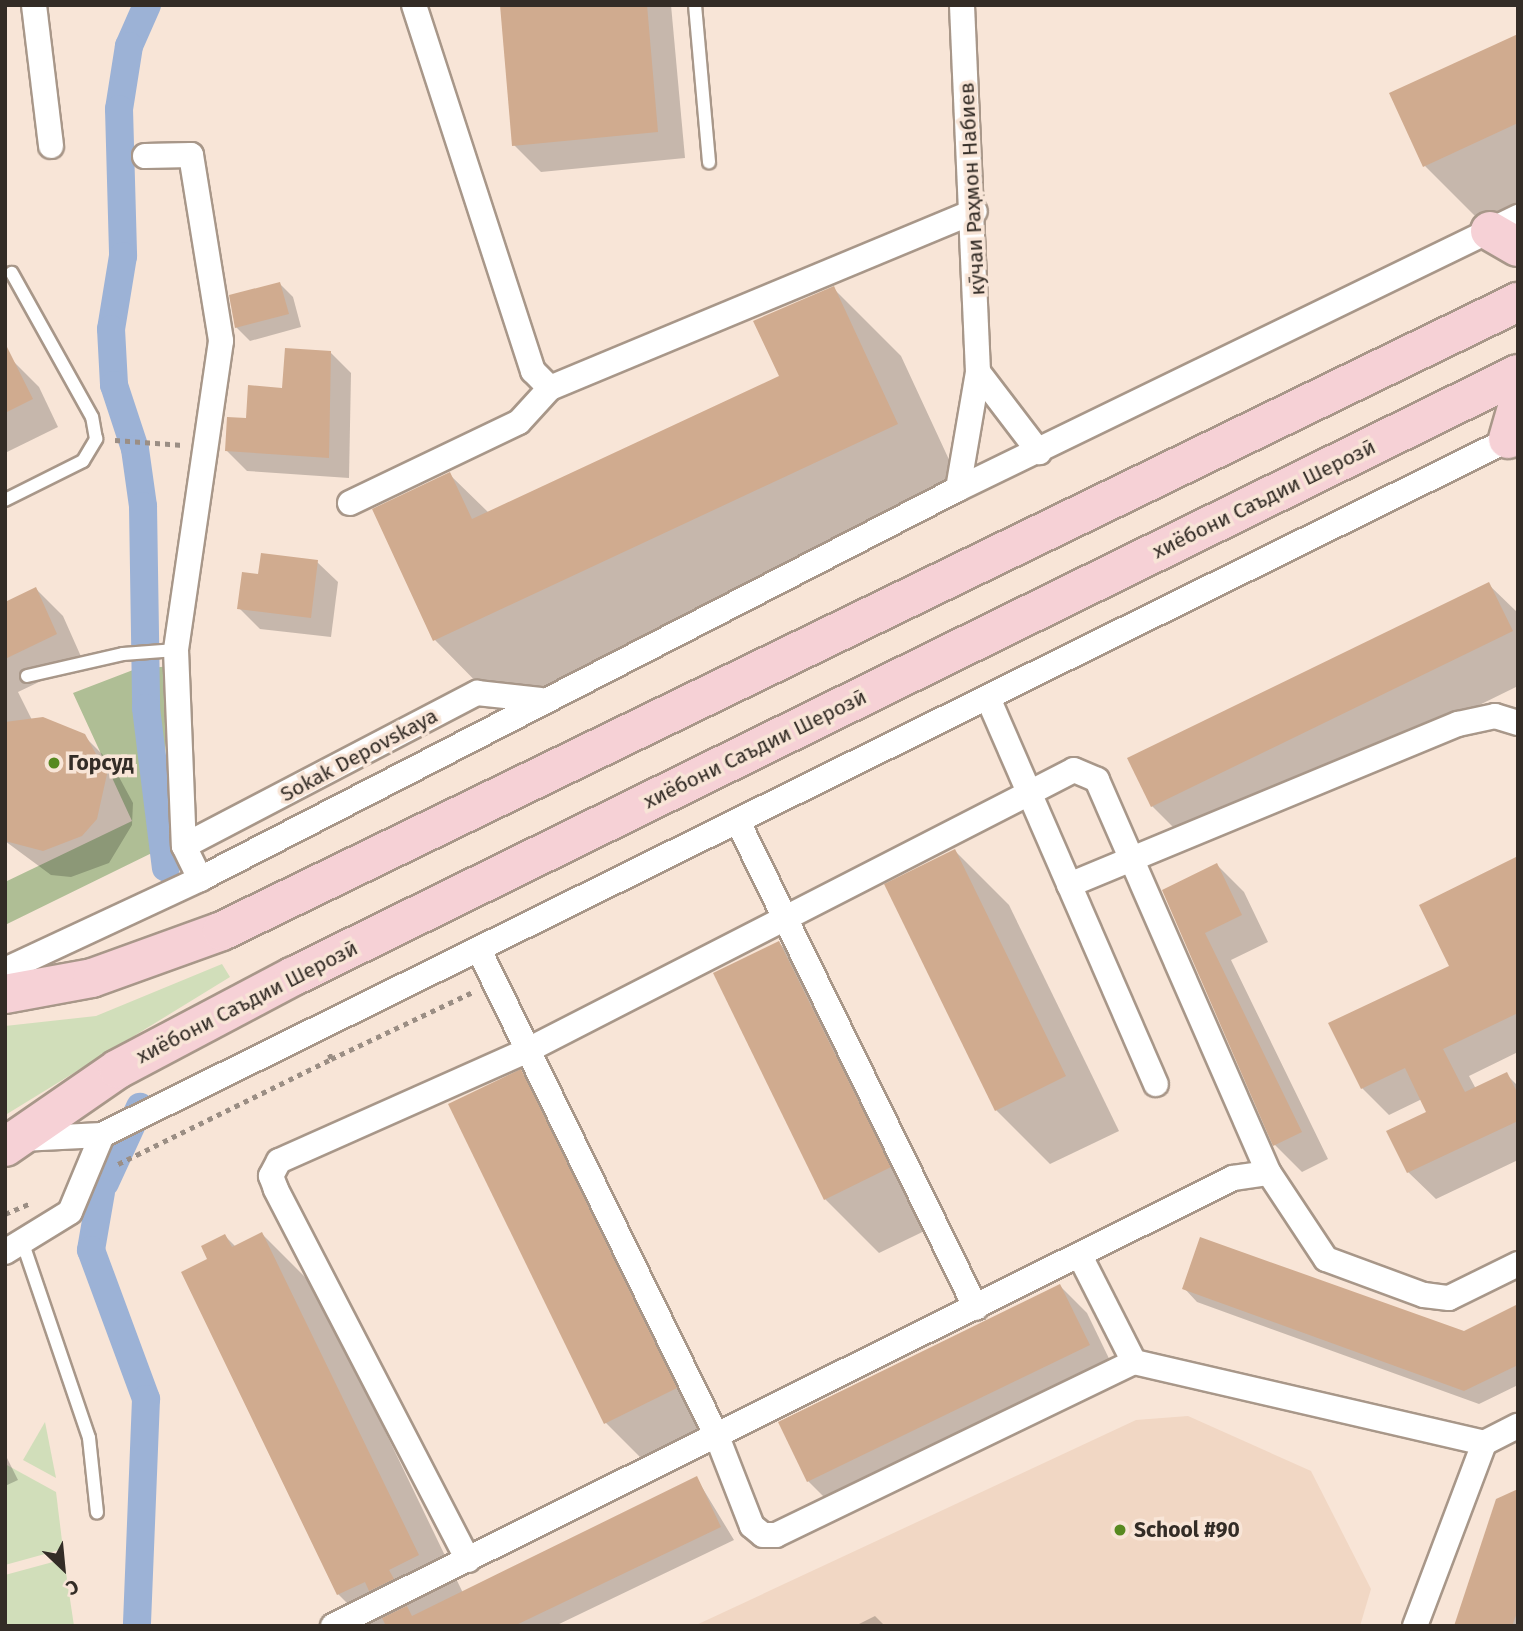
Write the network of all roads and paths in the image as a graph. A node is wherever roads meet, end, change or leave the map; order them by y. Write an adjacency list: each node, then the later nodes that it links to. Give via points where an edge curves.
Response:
1 (34, 5): 5 (street)
2 (414, 5): 15 (street, via 533,370)
3 (695, 5): 7 (lane)
4 (962, 5): 8 (street, кӯчаи Раҳмон Набиев)
5 (51, 146)
6 (145, 156): 23 (street, via 191,155 221,341)
7 (709, 162)
8 (975, 211): 13 (street, кӯчаи Раҳмон Набиев); 15 (street)
9 (1509, 232): 19 (street)
10 (5, 260): 11 (lane)
11 (9, 274): 21 (lane, via 92,417 96,439 83,461)
12 (1518, 302): 38 (main road, via 222,931 92,978)
13 (978, 372): 19 (street); 20 (street, кӯчаи Раҳмон Набиев)
14 (1518, 374): 44 (main road, хиёбони Саъдии Шерозӣ, via 294,976 118,1069)
15 (550, 388): 22 (street, via 519,422)
16 (1515, 426): 25 (street)
17 (129, 441): 18 (path)
18 (181, 445)
19 (1039, 452): 20 (street)
20 (958, 489): 26 (street)
21 (5, 500)
22 (350, 503)
23 (165, 650): 24 (lane, via 122,654); 30 (street)
24 (27, 676)
25 (988, 698): 28 (street); 29 (street)
26 (541, 700): 30 (street, Sokak Depovskaya, via 477,694); 32 (street)
27 (1518, 723): 31 (street, via 1495,716 1458,724)
28 (1031, 796): 31 (street, via 1074,770 1087,771 1097,780); 33 (street); 34 (street)
29 (738, 822): 34 (street); 35 (street)
30 (184, 846): 32 (street)
31 (1129, 862): 33 (street); 45 (street)
32 (200, 879): 36 (street)
33 (1069, 885): 42 (street)
34 (785, 917): 40 (street); 52 (street)
35 (479, 950): 37 (street); 39 (street)
36 (5, 970)
37 (495, 982): 40 (street); 41 (path)
38 (5, 994)
39 (319, 1030): 41 (path); 43 (street)
40 (530, 1049): 55 (street); 58 (street, via 279,1161 271,1176)
41 (331, 1059): 46 (path)
42 (1156, 1084)
43 (102, 1135): 44 (street); 46 (street)
44 (13, 1143)
45 (1269, 1173): 50 (street, via 1233,1178); 51 (street, via 1312,1247 1352,1269 1449,1298)
46 (88, 1179): 49 (street, via 70,1212)
47 (40, 1199): 48 (path)
48 (5, 1214)
49 (14, 1246): 57 (lane, via 89,1438)
50 (1080, 1256): 52 (street); 53 (street)
51 (1518, 1264)
52 (976, 1308): 55 (street)
53 (1134, 1362): 55 (street, via 776,1535 752,1526); 56 (street)
54 (1518, 1426): 56 (street)
55 (718, 1439): 58 (street)
56 (1484, 1443): 60 (street)
57 (97, 1513)
58 (468, 1559): 59 (street)
59 (333, 1626)
60 (1415, 1626)

